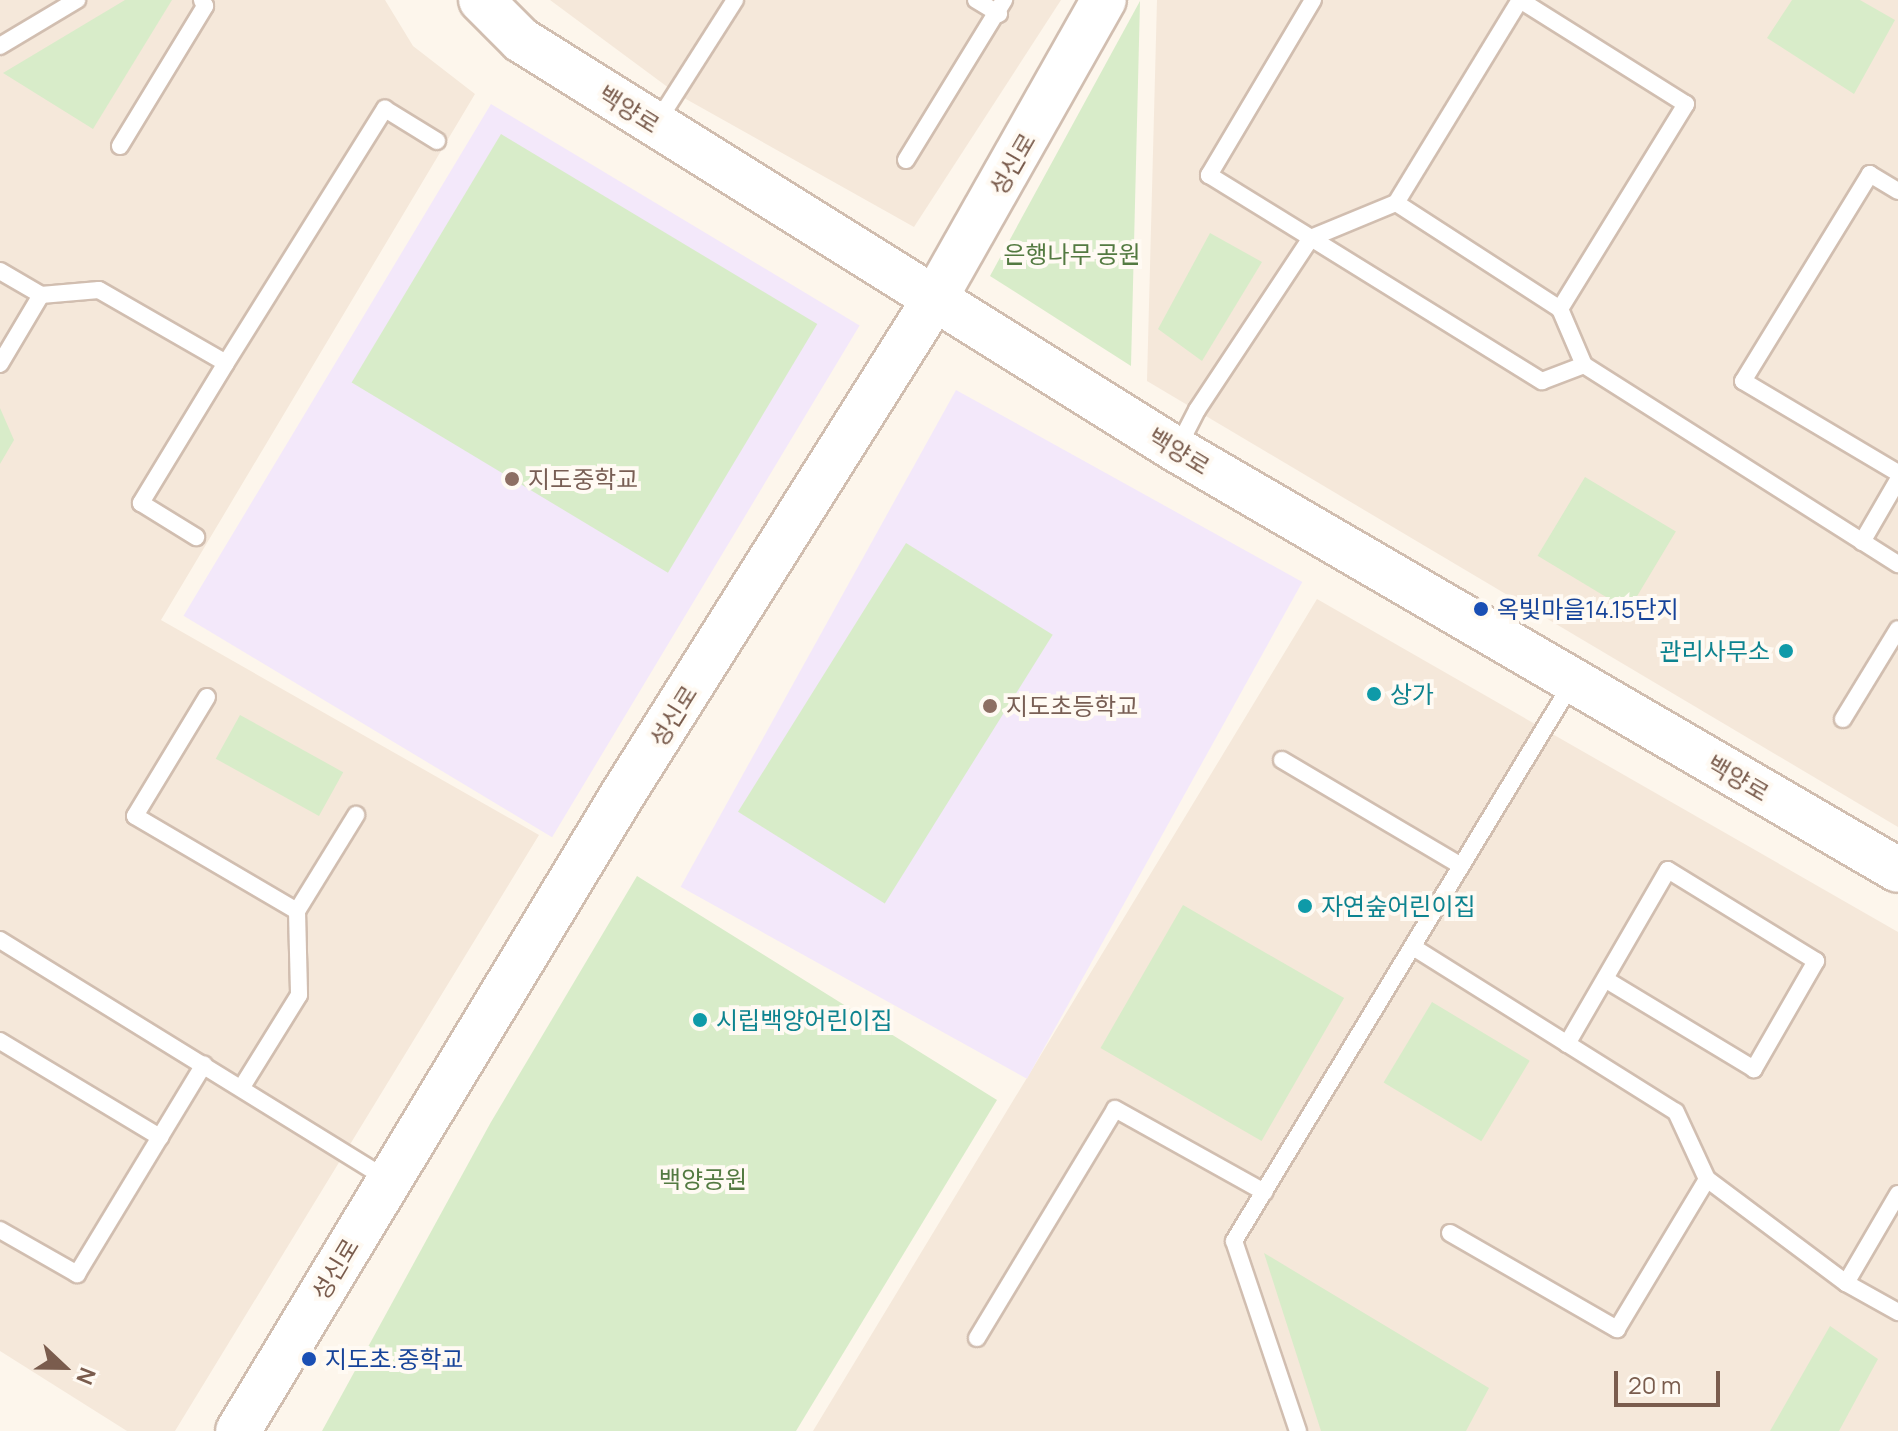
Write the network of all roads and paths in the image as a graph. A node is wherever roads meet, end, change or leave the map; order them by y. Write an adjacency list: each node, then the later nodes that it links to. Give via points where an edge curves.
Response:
1 (77, 0): 9 (lane)
2 (481, 0): 10 (street, 백양로, via 521,40)
3 (735, 0): 10 (lane)
4 (976, 0): 8 (lane)
5 (1104, 0): 19 (street, 성신로)
6 (1313, 0): 16 (lane, via 1209,175)
7 (207, 2): 12 (lane)
8 (1002, 7): 13 (lane)
9 (0, 46)
10 (655, 126): 19 (street, 백양로)
11 (437, 141): 21 (lane, via 385,109)
12 (120, 146)
13 (906, 160)
14 (1898, 191): 25 (lane, via 1870,174 1743,381)
15 (1396, 203): 16 (lane); 20 (lane); 20 (lane, via 1520,0 1686,104)
16 (1311, 238): 23 (lane, via 1542,381); 24 (lane)
17 (0, 271): 18 (lane)
18 (41, 295): 21 (lane, via 99,290); 22 (lane)
19 (934, 300): 24 (street, 백양로); 48 (street, 성신로)
20 (1560, 309): 23 (lane)
21 (226, 363): 27 (lane, via 141,503)
22 (0, 364)
23 (1584, 365): 28 (lane)
24 (1177, 450): 31 (street, 백양로)
25 (1898, 473)
26 (1898, 480): 28 (lane)
27 (196, 537)
28 (1862, 542): 29 (lane)
29 (1898, 564)
30 (1898, 629): 33 (lane)
31 (1572, 683): 36 (lane); 37 (street, 백양로)
32 (207, 697): 38 (lane, via 135,816)
33 (1843, 719)
34 (1282, 760): 36 (lane)
35 (356, 815): 38 (lane)
36 (1461, 866): 40 (lane)
37 (1898, 870)
38 (297, 911): 45 (lane, via 299,995)
39 (0, 940): 44 (lane)
40 (1413, 947): 43 (lane); 49 (lane)
41 (1605, 979): 41 (lane, via 1668,870 1816,961 1754,1069); 43 (lane)
42 (0, 1041): 46 (lane)
43 (1567, 1044): 47 (lane, via 1676,1112)
44 (204, 1064): 45 (lane); 46 (lane)
45 (242, 1087): 48 (lane)
46 (160, 1137): 51 (lane, via 77,1274)
47 (1707, 1179): 52 (lane, via 1617,1329); 53 (lane)
48 (388, 1180): 56 (street, 성신로)
49 (1264, 1192): 55 (lane, via 1115,1109); 57 (lane, via 1234,1241)
50 (1898, 1194): 53 (lane)
51 (0, 1230)
52 (1450, 1233)
53 (1846, 1283): 54 (lane)
54 (1898, 1312)
55 (977, 1338)
56 (238, 1431)
57 (1298, 1431)

